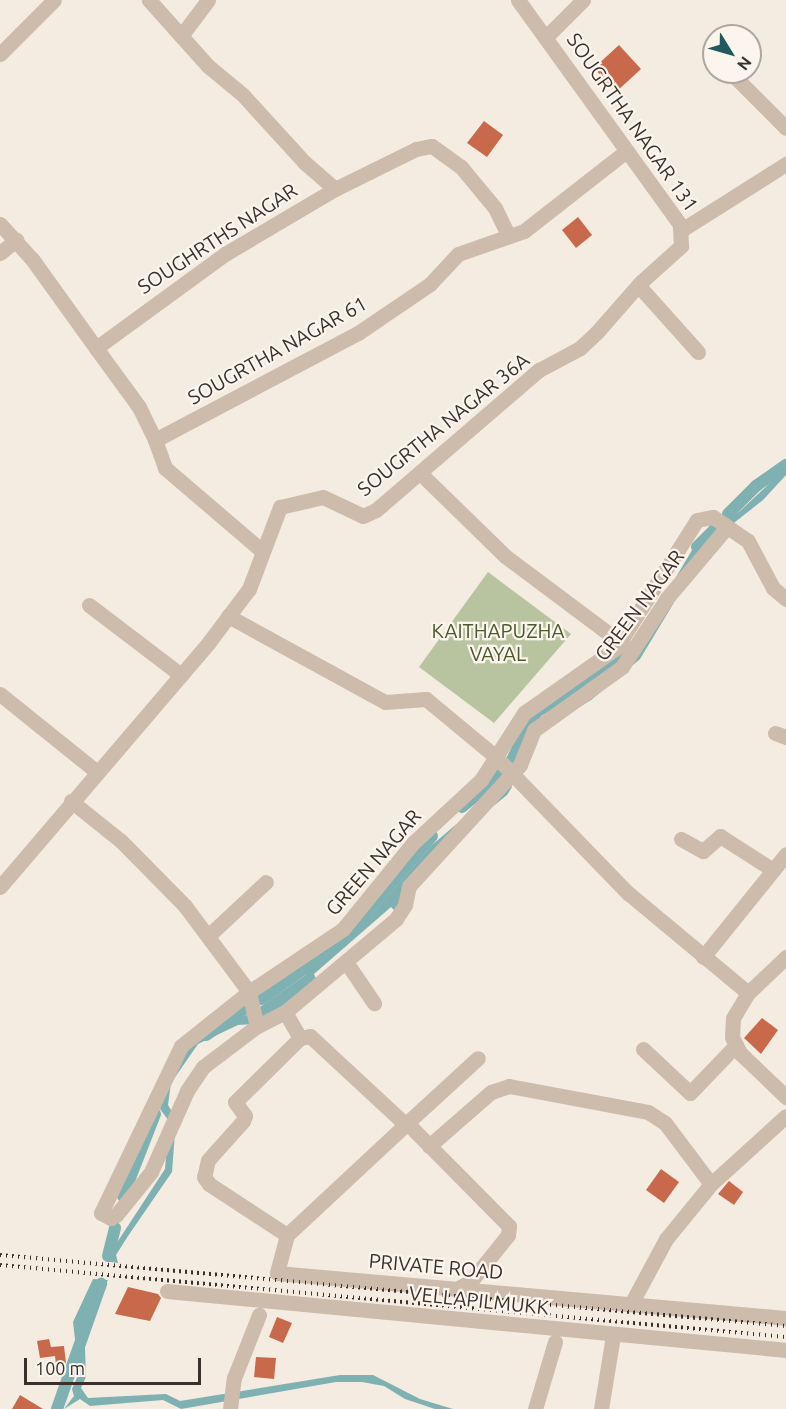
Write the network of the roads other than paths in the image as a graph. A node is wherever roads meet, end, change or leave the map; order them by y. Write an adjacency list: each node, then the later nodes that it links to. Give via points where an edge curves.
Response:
1 (54, 0): 8 (street)
2 (149, 0): 6 (street, SOUGHRTHS NAGAR)
3 (208, 0): 6 (street)
4 (518, 0): 7 (street, SOUGRTHA NAGAR 131)
5 (583, 0): 7 (street)
6 (181, 36): 13 (street, SOUGHRTHS NAGAR)
7 (547, 36): 11 (street, SOUGRTHA NAGAR 131)
8 (0, 54)
9 (742, 84): 10 (street)
10 (786, 128)
11 (625, 152): 15 (street, SOUGRTHA NAGAR 131); 16 (street, SOUGRTHA NAGAR 61, via 524,231)
12 (786, 165): 15 (street, SOUGRTHA NAGAR 131)
13 (335, 189): 16 (street, via 416,149 432,146 461,167 495,208); 20 (street, SOUGHRTHS NAGAR, via 225,254)
14 (0, 224): 17 (street)
15 (683, 229): 19 (street, SOUGRTHA NAGAR 36A, via 680,226 681,246)
16 (508, 235): 22 (street, SOUGRTHA NAGAR 61, via 458,254 430,284 358,333)
17 (16, 240): 18 (street); 20 (street)
18 (0, 253)
19 (638, 285): 21 (street); 23 (street, SOUGRTHA NAGAR 36A, via 588,340 539,370)
20 (96, 348): 22 (street, via 139,407)
21 (699, 352)
22 (155, 440): 25 (street, via 165,468)
23 (420, 473): 25 (street, SOUGRTHA NAGAR 36A, via 363,516 323,497 280,507); 29 (street, via 505,556)
24 (727, 527): 26 (street, GREEN NAGAR, via 755,550 773,588); 29 (street, GREEN NAGAR, via 712,517 697,520); 34 (street, GREEN NAGAR, via 667,598 622,668 534,730)
25 (261, 550): 28 (street, SOUGRTHA NAGAR 36A, via 254,580)
26 (786, 599)
27 (89, 605): 30 (street)
28 (228, 616): 30 (street, SOUGRTHA NAGAR 36A); 32 (street, via 385,702 426,699)
29 (624, 645): 32 (street, GREEN NAGAR, via 524,713)
30 (181, 675): 33 (street, SOUGRTHA NAGAR 36A)
31 (0, 694): 33 (street)
32 (496, 757): 34 (street); 45 (street, GREEN NAGAR, via 481,780 413,843 343,929)
33 (97, 772): 35 (street, SOUGRTHA NAGAR 36A)
34 (513, 774): 42 (street, via 628,893); 44 (street, GREEN NAGAR, via 409,886 405,905 396,919)
35 (71, 801): 40 (street, SOUGRTHA NAGAR 36A); 41 (street, via 122,842 185,906)
36 (681, 839): 38 (street, via 703,851 720,836)
37 (786, 854): 38 (street)
38 (773, 870): 42 (street)
39 (266, 882): 41 (street)
40 (0, 887)
41 (208, 936): 45 (street)
42 (703, 957): 46 (street)
43 (786, 957): 46 (street)
44 (346, 962): 47 (street); 48 (street, GREEN NAGAR)
45 (249, 992): 49 (street); 49 (street, GREEN NAGAR, via 182,1046 101,1208 105,1218 116,1215 151,1172 187,1091 203,1067)
46 (748, 993): 51 (street, via 733,1018)
47 (374, 1003)
48 (285, 1012): 49 (street, GREEN NAGAR); 50 (street)
49 (257, 1026)
50 (300, 1038): 56 (street, via 310,1036); 59 (street, via 235,1102 245,1116 243,1121 208,1160 204,1177)
51 (736, 1045): 52 (street, via 690,1093); 54 (street)
52 (643, 1049)
53 (478, 1058): 56 (street)
54 (786, 1097)
55 (786, 1116): 58 (street)
56 (405, 1123): 57 (street); 59 (street)
57 (429, 1146): 58 (street, via 491,1092 509,1086 648,1112 665,1124); 60 (street, via 509,1226 508,1235 471,1281)
58 (711, 1184): 62 (street, via 666,1239)
59 (287, 1235): 60 (street, PRIVATE ROAD, via 277,1274)
60 (460, 1287): 62 (street, PRIVATE ROAD)
61 (167, 1291): 65 (street, VELLAPILMUKK)
62 (631, 1304): 64 (street, PRIVATE ROAD)
63 (259, 1315): 68 (street, via 234,1378)
64 (786, 1318)
65 (613, 1336): 67 (street, VELLAPILMUKK); 70 (street)
66 (555, 1342): 69 (street)
67 (786, 1350)
68 (230, 1409)
69 (536, 1409)
70 (601, 1409)

